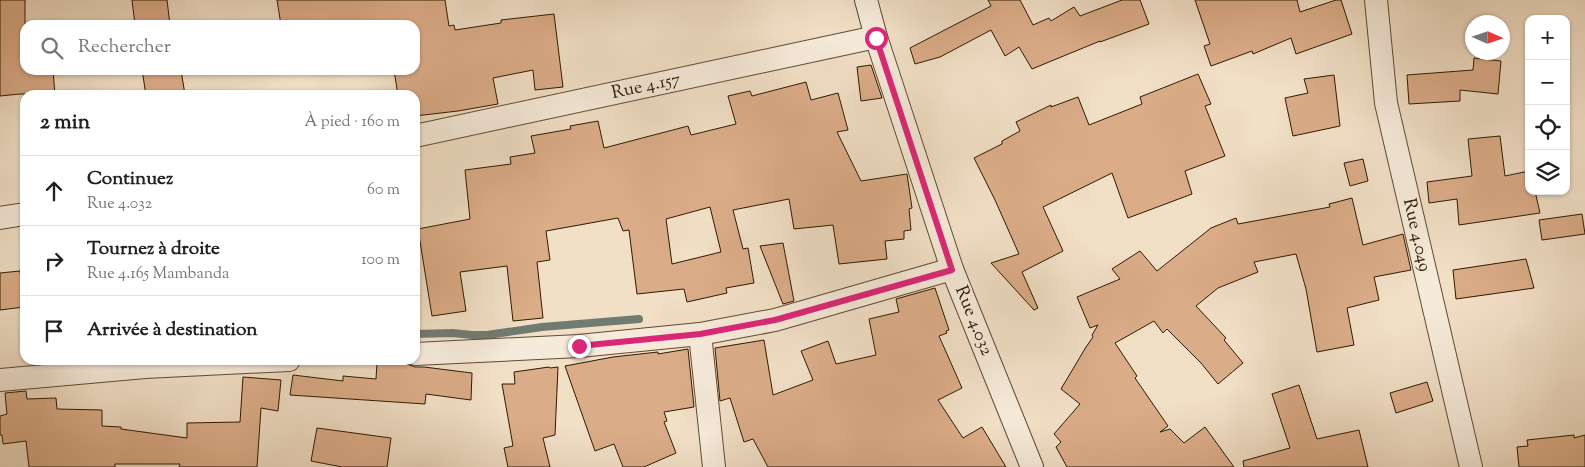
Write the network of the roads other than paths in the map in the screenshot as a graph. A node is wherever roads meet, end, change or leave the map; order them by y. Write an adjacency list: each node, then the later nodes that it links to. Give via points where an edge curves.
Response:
1 (866, 0): 3 (street, Rue 4.032)
2 (1376, 0): 14 (street, Rue 4.049, via 1386,103)
3 (876, 38): 4 (street, Rue 4.157); 7 (street, Rue 4.032)
4 (420, 135)
5 (20, 215): 6 (street)
6 (0, 218)
7 (952, 270): 8 (street, via 775,320); 13 (street, Rue 4.032)
8 (700, 334): 9 (street, via 579,346); 12 (street)
9 (420, 354)
10 (186, 365): 11 (street)
11 (0, 380)
12 (714, 467)
13 (1032, 467)
14 (1471, 467)

